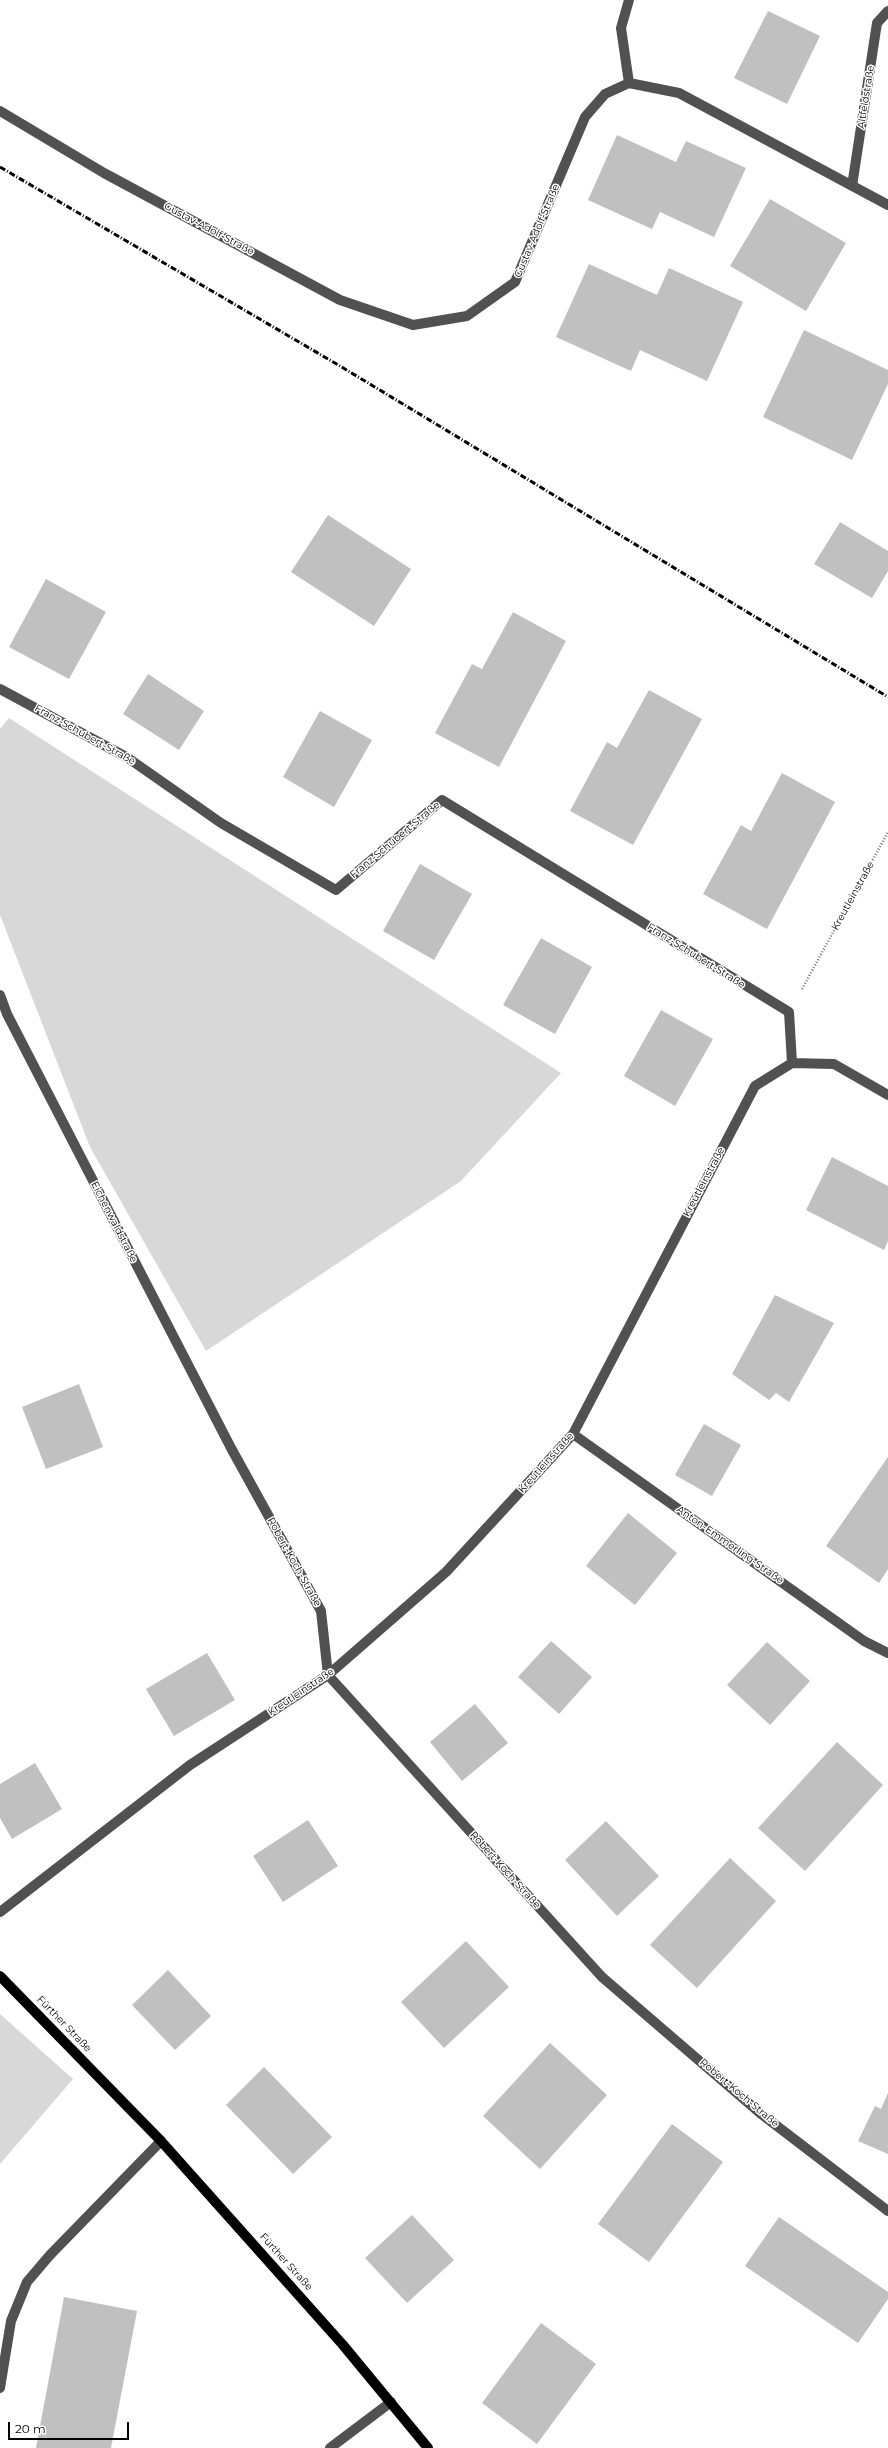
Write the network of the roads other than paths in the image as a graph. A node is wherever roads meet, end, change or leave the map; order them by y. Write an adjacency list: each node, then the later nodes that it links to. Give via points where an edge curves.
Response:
1 (629, 0): 3 (street, via 621,28)
2 (888, 11): 5 (street, Altfeldstraße, via 877,23)
3 (629, 84): 4 (street, Gustav-Adolf-Straße, via 605,94 585,117 515,282 467,316 413,325 340,300 104,173); 5 (street, via 679,93)
4 (0, 111)
5 (852, 186): 6 (street)
6 (888, 205)
7 (0, 689): 9 (street, Franz-Schubert-Straße, via 128,758 221,823 336,890 442,800 789,1012)
8 (0, 995): 12 (street, Eichenwaldstraße, via 7,1014)
9 (792, 1063): 10 (street, via 834,1064); 11 (street, Kreutleinstraße, via 755,1086)
10 (888, 1095)
11 (573, 1434): 13 (street, Anton-Emmerling-Straße, via 864,1641); 14 (street, Kreutleinstraße, via 446,1572)
12 (231, 1448): 14 (street, Robert-Koch-Straße, via 321,1611)
13 (888, 1653)
14 (328, 1675): 15 (street, Kreutleinstraße, via 190,1765); 18 (street, Robert-Koch-Straße, via 602,1977 760,2113)
15 (0, 1912)
16 (0, 1976): 17 (main road, Fürther Straße)
17 (161, 2141): 19 (street, via 27,2282 11,2321); 20 (main road, Fürther Straße)
18 (888, 2210)
19 (0, 2388)
20 (391, 2402): 21 (street); 22 (main road, Fürther Straße)
21 (330, 2448)
22 (428, 2448)

